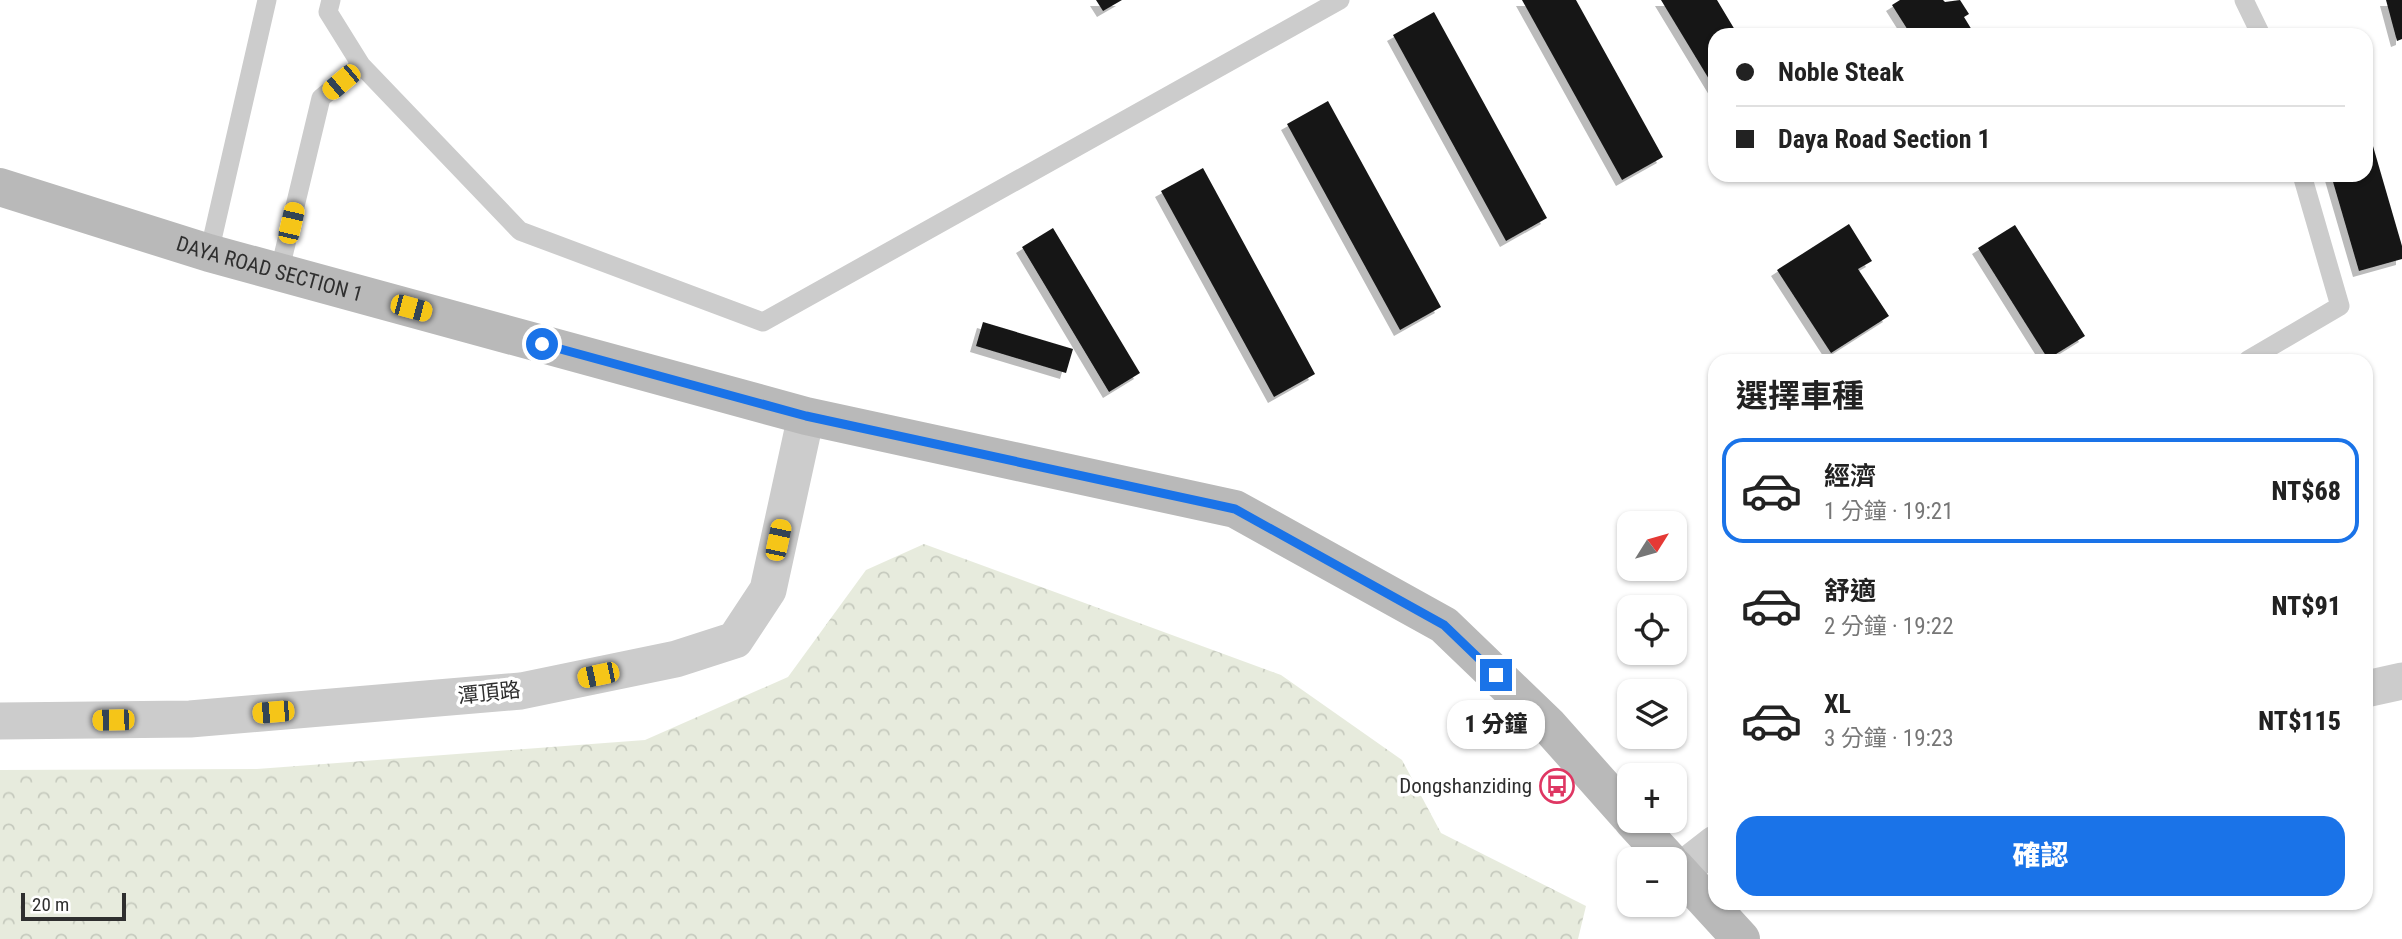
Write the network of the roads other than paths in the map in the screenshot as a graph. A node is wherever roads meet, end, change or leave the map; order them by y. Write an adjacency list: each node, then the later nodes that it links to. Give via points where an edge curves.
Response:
1 (267, 0): 9 (lane)
2 (331, 0): 6 (lane, via 328,12)
3 (1340, 0): 6 (lane, via 763,322 520,231)
4 (2244, 0): 5 (lane)
5 (2258, 28)
6 (361, 65): 10 (lane, via 321,98)
7 (2304, 182): 11 (lane, via 2340,306)
8 (0, 187): 9 (main road, DAYA ROAD SECTION 1)
9 (209, 253): 10 (main road, DAYA ROAD SECTION 1)
10 (279, 273): 12 (main road, DAYA ROAD SECTION 1)
11 (2258, 354)
12 (806, 416): 15 (street, 潭頂路, via 768,590 735,640 676,659 521,691 190,719); 16 (main road, DAYA ROAD SECTION 1, via 1235,509 1444,625 1548,725)
13 (2402, 681): 14 (street)
14 (2373, 687)
15 (0, 721)
16 (1617, 803)
17 (1644, 833): 18 (main road)
18 (1657, 847)
19 (1708, 848): 20 (street)
20 (1687, 859)
21 (1687, 880): 22 (main road)
22 (1708, 903)
23 (1714, 910): 24 (main road)
24 (1741, 939)

